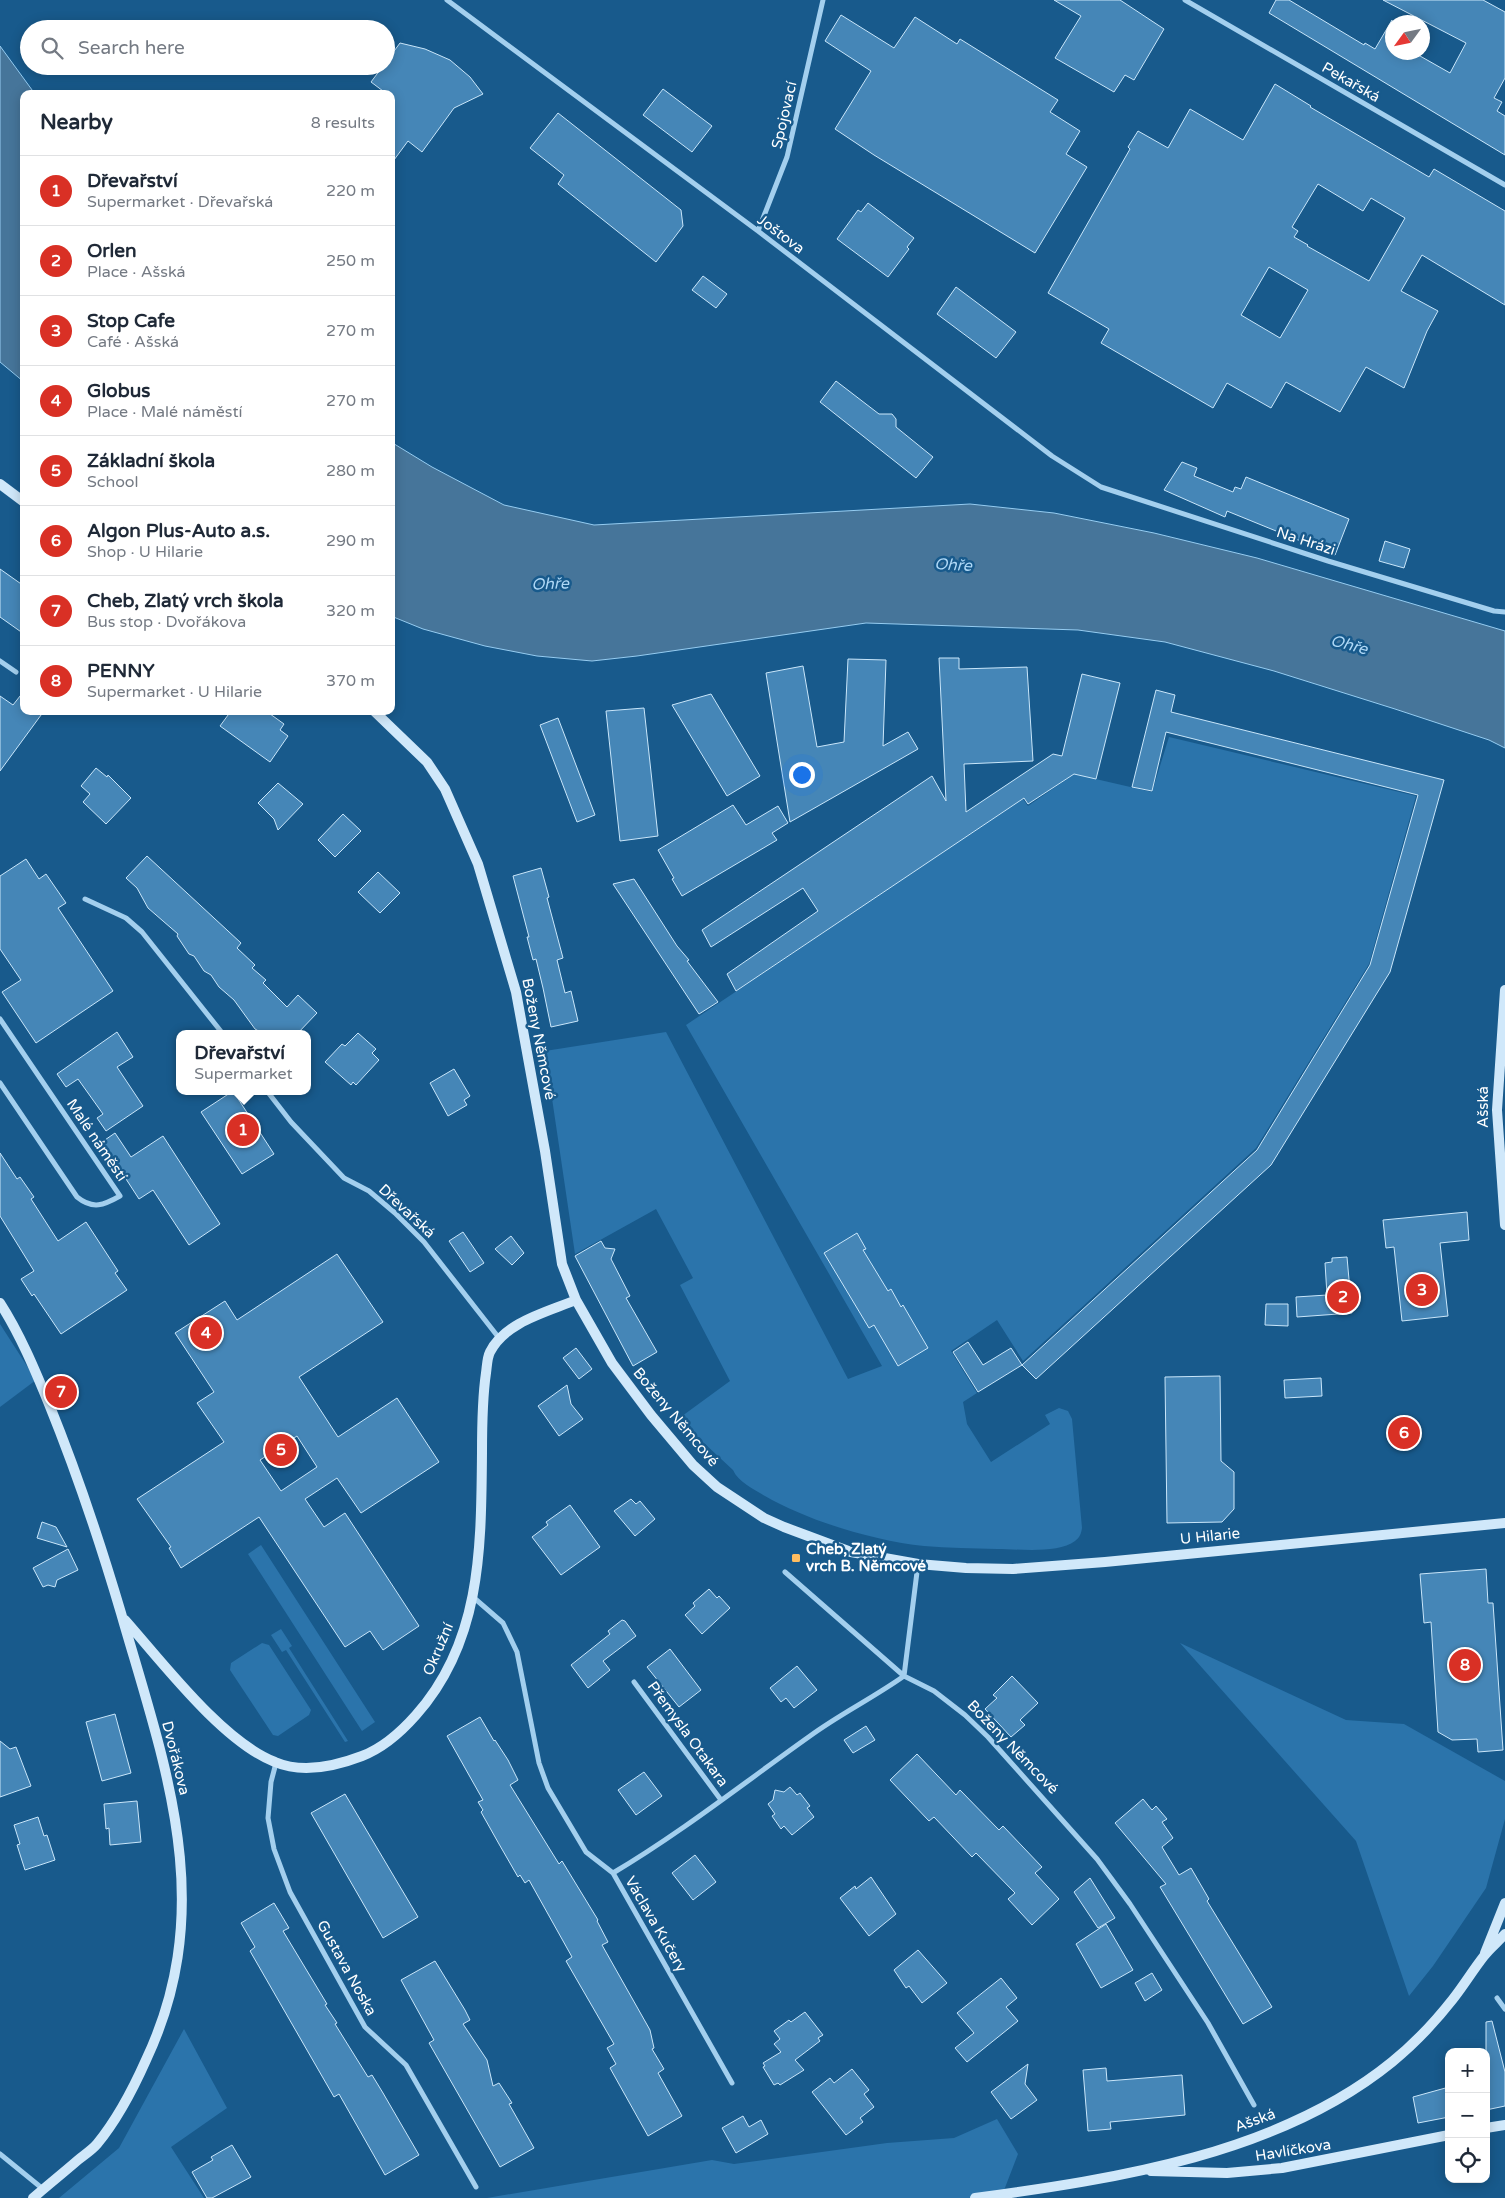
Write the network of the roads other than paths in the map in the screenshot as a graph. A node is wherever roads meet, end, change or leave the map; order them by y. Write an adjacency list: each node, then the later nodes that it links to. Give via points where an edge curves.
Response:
1 (446, 0): 5 (street, Joštova)
2 (823, 0): 5 (street, Spojovací, via 787,157)
3 (1185, 0): 4 (street, Pekařská)
4 (1505, 185)
5 (758, 231): 7 (street, Joštova, via 1052,456)
6 (0, 484): 8 (street)
7 (1101, 487): 9 (street, Na Hrázi, via 1328,561)
8 (20, 499)
9 (1505, 612)
10 (0, 661): 11 (street)
11 (16, 672)
12 (378, 715): 20 (street, Boženy Němcové, via 427,762 445,789 478,864 516,992 562,1264)
13 (85, 899): 16 (street, via 126,918 142,932)
14 (1505, 990): 19 (street, Ašská, via 1497,1110)
15 (0, 1019): 17 (street, Malé náměstí, via 120,1196 103,1205 91,1206 77,1197)
16 (220, 1030)
17 (0, 1083)
18 (271, 1095): 22 (street, Dřevařská, via 291,1122 344,1178 369,1191 424,1242)
19 (1505, 1225)
20 (576, 1300): 22 (street, Okružní, via 519,1324); 24 (street, Boženy Němcové, via 612,1363 651,1415 717,1487 745,1507 784,1527 851,1552)
21 (0, 1303): 27 (street, Dvořákova, via 38,1378 77,1471)
22 (499, 1338): 26 (street, Okružní, via 489,1354 482,1399 481,1521)
23 (1505, 1523): 24 (street, U Hilarie, via 1013,1569)
24 (918, 1564): 28 (street)
25 (785, 1572): 28 (street, Boženy Němcové)
26 (473, 1598): 30 (street, Okružní, via 464,1630 441,1684 404,1729 374,1752 342,1764 309,1768); 32 (street, Václava Kučery, via 503,1624 517,1652 539,1763 548,1788 586,1852)
27 (122, 1617): 30 (street, Okružní, via 203,1707 240,1742); 46 (street, Dvořákova, via 157,1739 180,1849 183,1912 178,1963 160,2030 133,2089 96,2145)
28 (904, 1676): 31 (street, via 812,1734); 39 (street, Boženy Němcové, via 934,1690 965,1715 1097,1859 1208,2023)
29 (634, 1682): 31 (street, Přemysla Otakara)
30 (276, 1763): 45 (street, Gustava Noska, via 268,1818 274,1849 290,1892 365,2027 406,2065)
31 (722, 1800): 32 (street)
32 (613, 1873): 38 (street, Václava Kučery)
33 (1505, 1903): 35 (street, Ašská)
34 (1505, 1934): 35 (street, Ašská)
35 (1484, 1956): 44 (street, Ašská, via 1452,2001 1416,2040 1393,2061 1346,2094 1252,2138)
36 (1497, 1998): 37 (street)
37 (1505, 2009)
38 (732, 2083)
39 (1254, 2105)
40 (1505, 2125): 41 (street)
41 (1490, 2127)
42 (1445, 2136): 44 (street, Havlíčkova, via 1258,2171 1192,2173)
43 (0, 2154): 46 (street)
44 (1140, 2170): 48 (street, Ašská, via 1077,2184)
45 (476, 2187)
46 (44, 2189): 47 (street, Dvořákova)
47 (33, 2198)
48 (976, 2198)

